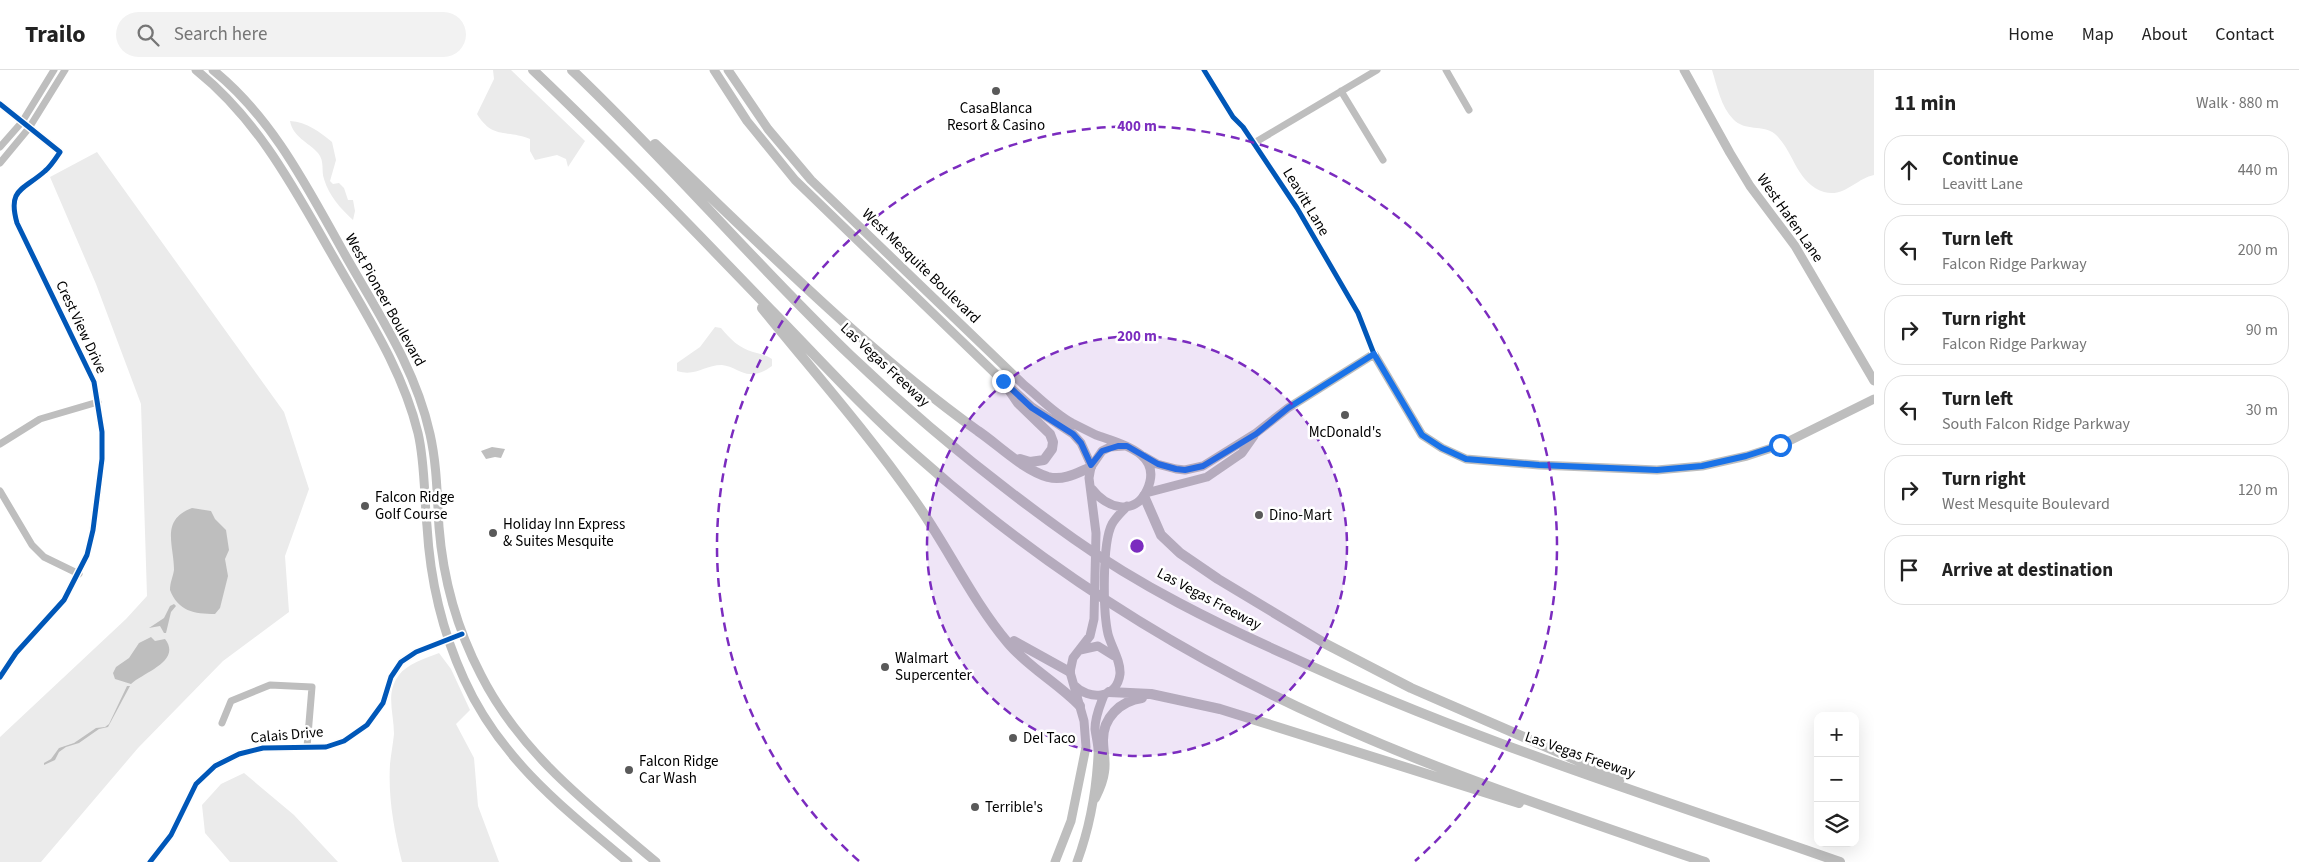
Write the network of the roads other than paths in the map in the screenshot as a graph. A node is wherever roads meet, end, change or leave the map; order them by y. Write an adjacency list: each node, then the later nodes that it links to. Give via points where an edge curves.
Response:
1 (54, 70): 17 (street)
2 (65, 70): 18 (street)
3 (196, 70): 42 (main road, West Pioneer Boulevard, via 248,120 277,159 392,359 418,433 430,563)
4 (213, 70): 40 (main road, West Pioneer Boulevard, via 256,113 286,152 403,356 430,432 443,557 450,597)
5 (533, 70): 23 (highway)
6 (572, 70): 14 (highway, Las Vegas Freeway)
7 (714, 70): 25 (main road, West Mesquite Boulevard, via 747,121 800,185)
8 (728, 70): 31 (main road, West Mesquite Boulevard, via 768,129 811,180 1024,385 1071,422)
9 (1204, 70): 19 (street, Leavitt Lane, via 1232,118)
10 (1377, 70): 13 (street)
11 (1446, 70): 16 (street)
12 (1684, 70): 26 (main road, West Hafen Lane, via 1750,186 1795,246)
13 (1341, 91): 19 (street); 21 (street)
14 (601, 98): 33 (highway, via 646,136 877,352 925,392); 53 (highway, Las Vegas Freeway, via 847,352 902,404 972,462 1076,540 1127,573 1240,634 1348,684 1458,729)
15 (0, 104): 17 (street, Crest View Drive)
16 (1469, 110)
17 (22, 122): 18 (street, Crest View Drive); 20 (street)
18 (29, 128): 22 (street); 28 (street, Crest View Drive, via 60,152 46,171 24,185 14,196 13,209 94,382)
19 (1254, 143): 24 (street, Leavitt Lane, via 1297,208 1358,313)
20 (0, 147)
21 (1382, 160)
22 (0, 163)
23 (715, 252): 41 (highway, via 881,455 919,506 989,619); 54 (highway, via 916,455 1028,545 1125,612 1224,670 1326,720 1440,768)
24 (1374, 354): 27 (main road, Leavitt Lane, via 1422,435 1466,459 1657,470 1702,466 1780,445); 29 (main road, via 1288,408)
25 (1003, 381): 33 (highway, via 1018,403 1050,434 1053,442 1044,460 1030,462); 34 (main road, West Mesquite Boulevard, via 1032,408 1073,434 1081,443)
26 (1874, 381)
27 (1874, 399)
28 (98, 402): 30 (street, via 40,419); 39 (street, Crest View Drive, via 102,459 93,530)
29 (1256, 434): 32 (main road, via 1196,469 1176,469); 37 (main road, via 1242,453 1207,476)
30 (0, 444)
31 (1127, 446): 32 (main road); 34 (main road, via 1110,447 1099,454)
32 (1143, 456): 37 (main road, via 1151,474)
33 (1016, 458): 34 (highway, via 1038,473 1060,478)
34 (1091, 466): 35 (main road, via 1089,478)
35 (1092, 489): 38 (main road, via 1101,500 1113,506); 43 (main road, via 1096,534 1094,619 1090,636)
36 (0, 490): 39 (street, via 32,546 44,557)
37 (1145, 495): 38 (main road); 53 (highway, via 1161,535 1180,553 1326,644 1411,688)
38 (1131, 505): 44 (main road, via 1112,524 1107,540 1105,623)
39 (78, 574): 46 (street, Crest View Drive, via 64,600 16,653)
40 (462, 634): 42 (street, Calais Drive); 57 (main road, West Pioneer Boulevard, via 500,709 522,740 573,792)
41 (1004, 637): 45 (highway, via 1054,662); 49 (highway, via 1009,645)
42 (448, 640): 51 (street, Calais Drive, via 416,652 401,662 383,703 366,726 344,741); 56 (main road, West Pioneer Boulevard, via 487,721 513,758 562,808)
43 (1080, 650): 44 (main road, via 1098,646); 45 (main road, via 1073,658)
44 (1116, 658): 47 (main road, via 1120,673 1118,681)
45 (1070, 676): 47 (main road, via 1086,694); 49 (main road)
46 (0, 677)
47 (1107, 694): 48 (highway, via 1151,694); 52 (main road, via 1097,712 1095,727 1098,753)
48 (1180, 699): 52 (highway, via 1134,699 1112,714 1105,725 1105,770); 54 (highway, via 1301,733)
49 (1080, 706): 58 (main road, via 1086,747 1071,820)
50 (222, 723): 51 (street, via 231,701 270,685 312,687)
51 (307, 747): 55 (street, Calais Drive, via 263,748 239,754 214,766 196,784 171,835)
52 (1095, 798): 59 (main road)
53 (1690, 810): 60 (highway, Las Vegas Freeway)
54 (1703, 861)
55 (150, 862)
56 (628, 862)
57 (656, 862)
58 (1055, 862)
59 (1077, 862)
60 (1840, 862)

